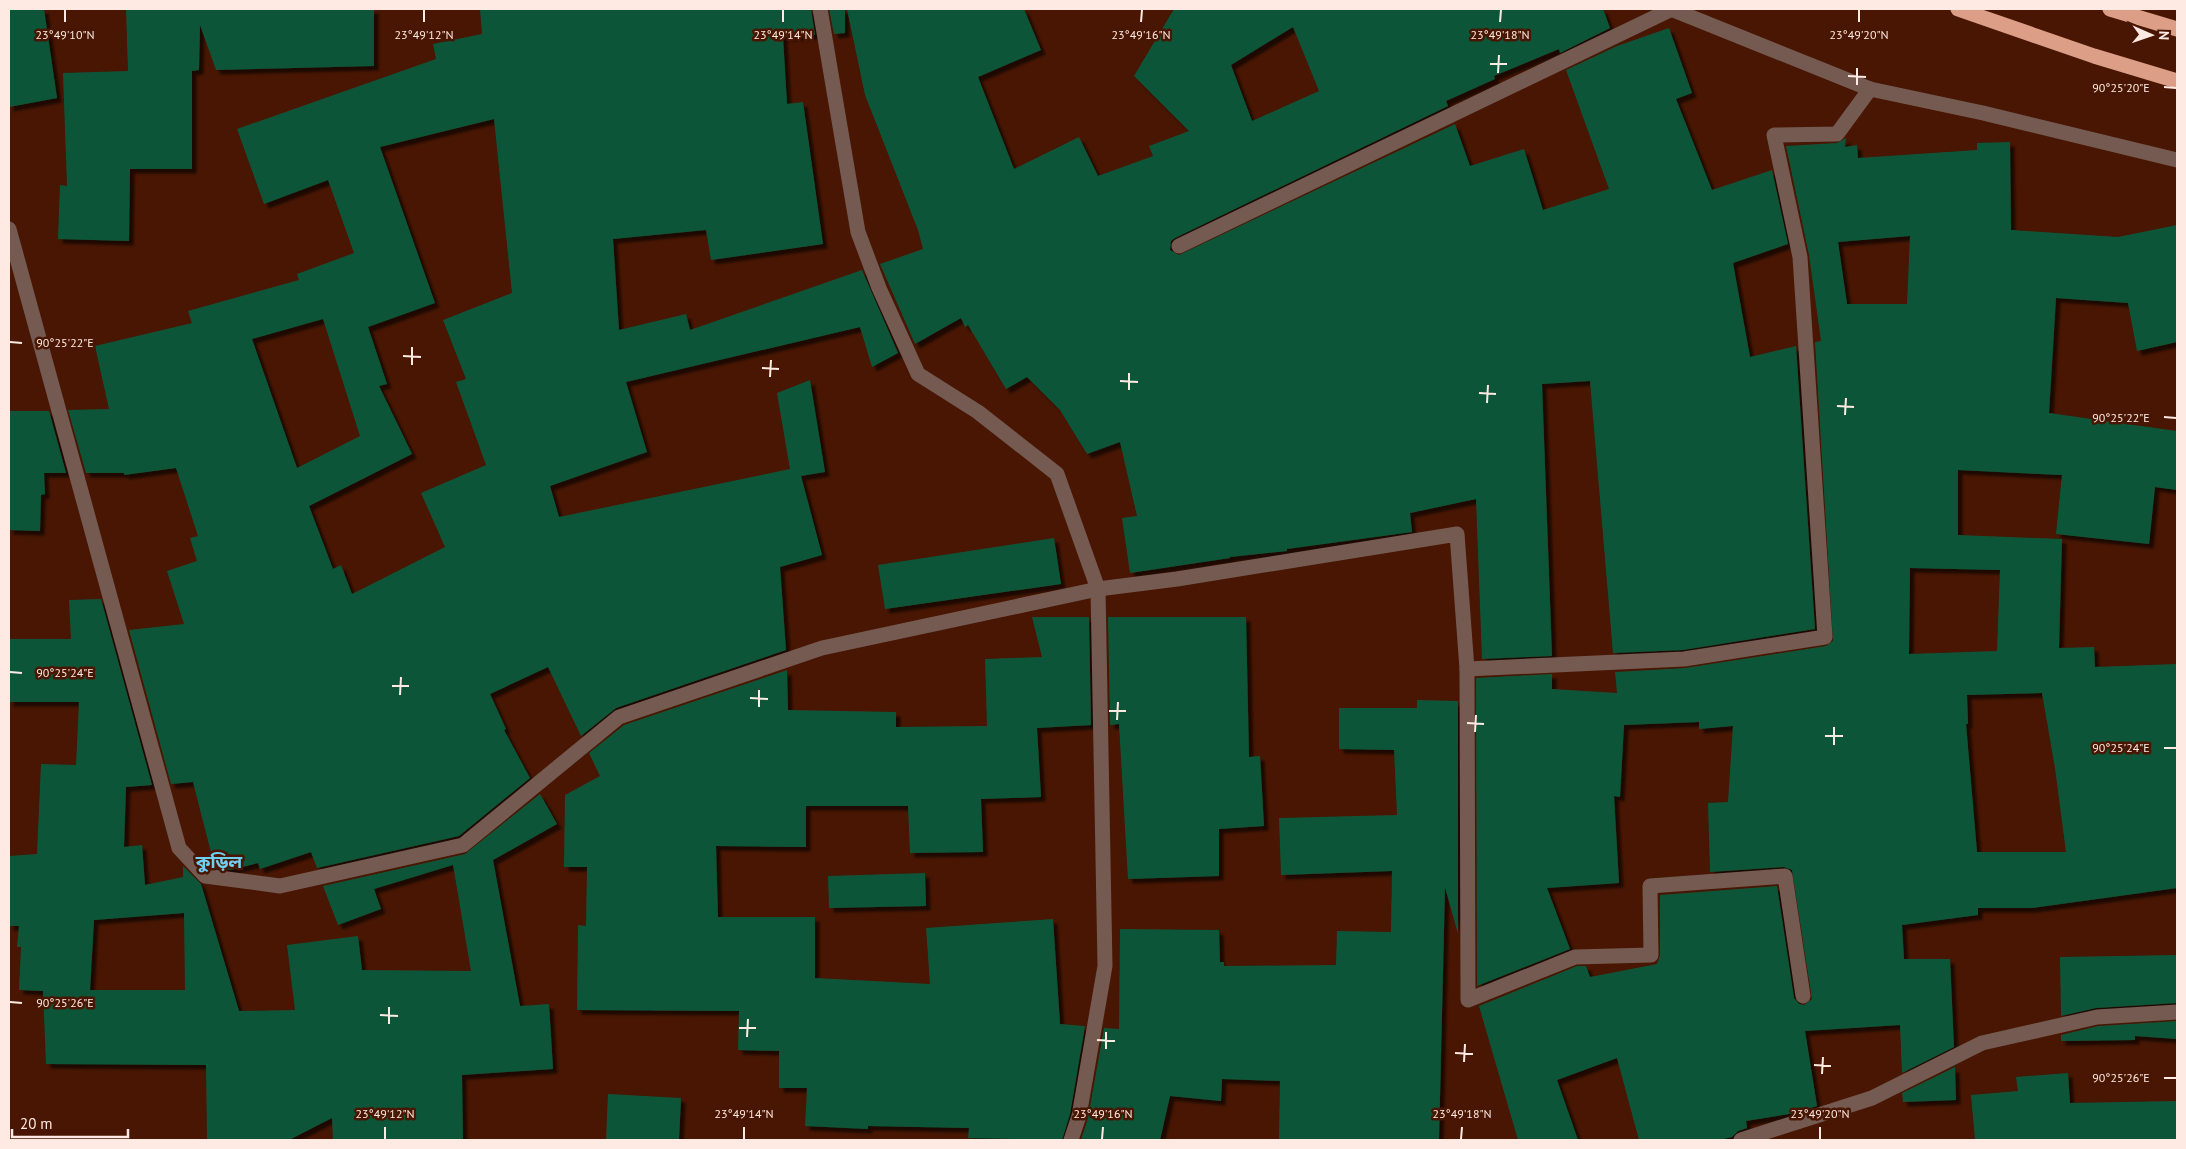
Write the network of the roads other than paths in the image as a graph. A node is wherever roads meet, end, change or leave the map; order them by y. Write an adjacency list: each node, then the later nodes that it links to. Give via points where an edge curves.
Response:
1 (820, 9): 11 (street, via 858,232 918,374 978,412 1057,474)
2 (1671, 9): 7 (street); 10 (street)
3 (1958, 9): 6 (highway)
4 (2110, 9): 5 (highway)
5 (2177, 29)
6 (2177, 81)
7 (1870, 89): 8 (street); 12 (street, via 1837,134 1774,135 1800,258 1825,638 1684,659)
8 (2177, 160)
9 (9, 230): 11 (street, via 179,848 205,876 280,886 463,845 619,716 822,648)
10 (1179, 246)
11 (1098, 589): 12 (street, via 1457,534); 15 (street, via 1105,966)
12 (1467, 669): 13 (street, via 1468,1000 1575,957 1651,955 1650,886 1785,876)
13 (1803, 996)
14 (2177, 1012): 16 (street, via 2097,1017 1982,1043 1872,1098)
15 (1072, 1140)
16 (1741, 1140)

